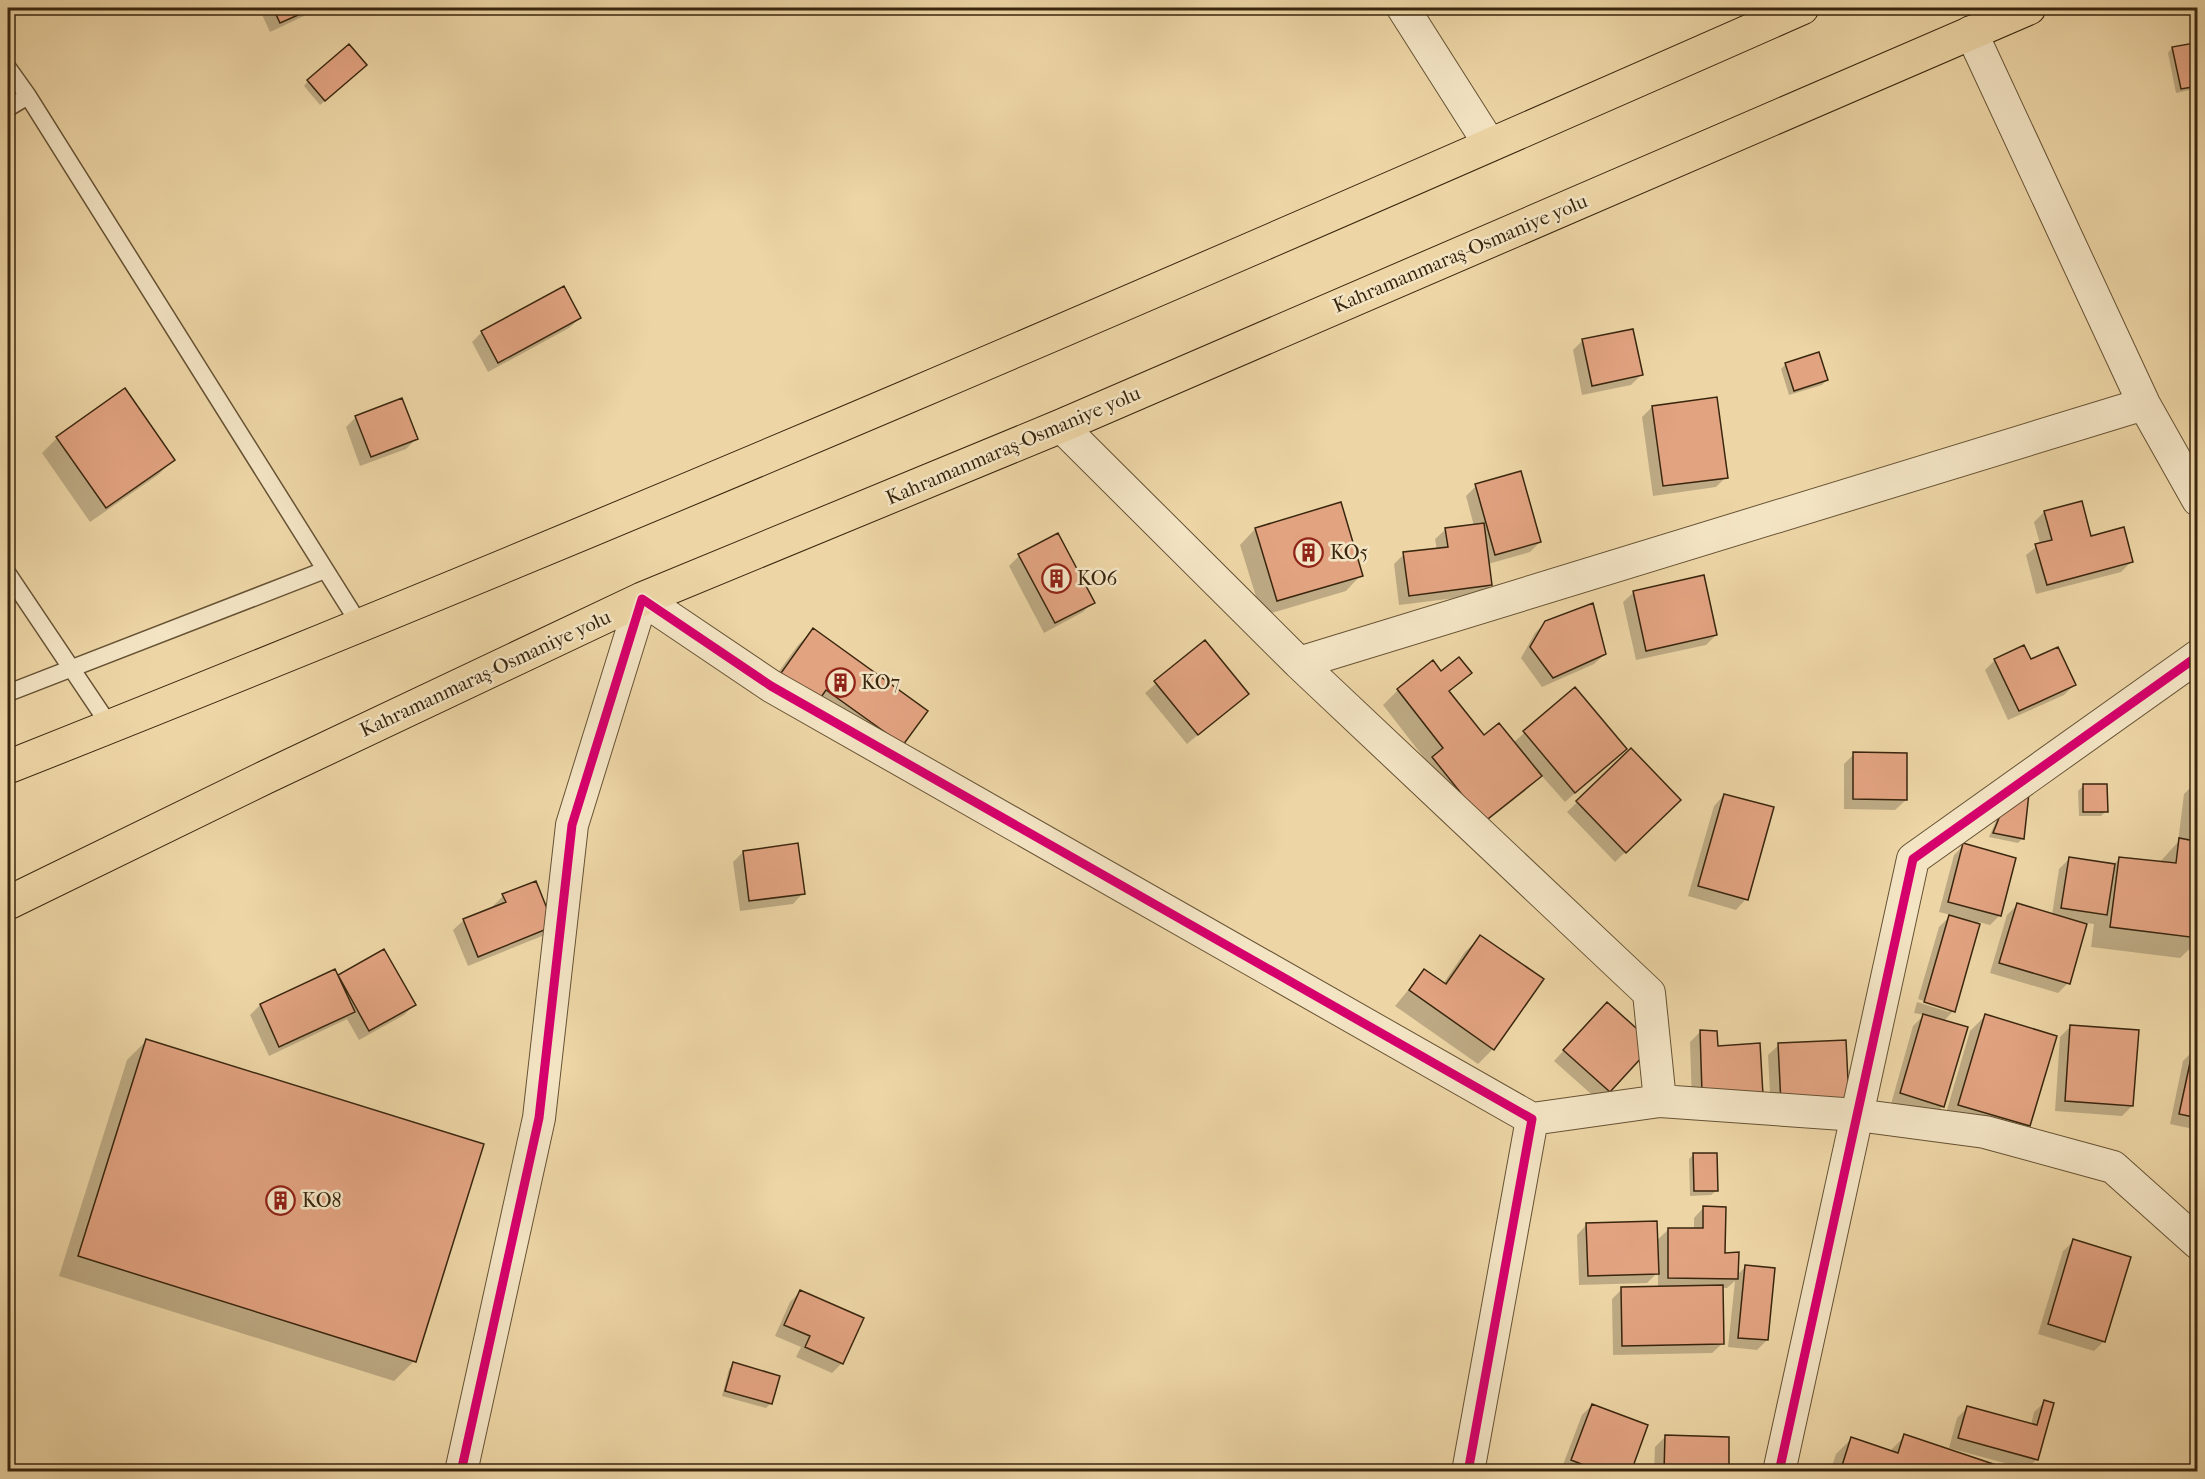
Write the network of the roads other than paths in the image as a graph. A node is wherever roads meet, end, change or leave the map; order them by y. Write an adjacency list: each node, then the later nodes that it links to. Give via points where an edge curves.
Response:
1 (1403, 8): 8 (street)
2 (1802, 8): 8 (highway)
3 (2029, 8): 4 (highway, Kahramanmaraş-Osmaniye yolu)
4 (1971, 32): 9 (street); 10 (highway, Kahramanmaraş-Osmaniye yolu)
5 (8, 68): 6 (lane)
6 (28, 96): 7 (lane); 12 (lane)
7 (8, 108)
8 (1490, 145): 15 (highway, via 830,430)
9 (2144, 404): 11 (street); 17 (street)
10 (1060, 426): 14 (highway, Kahramanmaraş-Osmaniye yolu); 17 (street)
11 (2198, 500)
12 (325, 570): 15 (lane); 18 (lane)
13 (8, 574): 18 (lane)
14 (642, 599): 22 (highway, Kahramanmaraş-Osmaniye yolu); 25 (street, via 771,686); 27 (street, via 572,825 539,1118)
15 (360, 626): 20 (highway)
16 (2198, 656): 24 (street, via 1913,859)
17 (1299, 663): 23 (street, via 1648,993)
18 (72, 670): 19 (lane); 20 (lane)
19 (8, 693)
20 (110, 726): 21 (highway)
21 (8, 766)
22 (8, 903)
23 (1660, 1101): 24 (street); 25 (street)
24 (1857, 1115): 26 (street, via 1985,1132 2113,1167); 29 (street)
25 (1532, 1119): 28 (street)
26 (2198, 1243)
27 (461, 1472)
28 (1468, 1472)
29 (1779, 1472)

